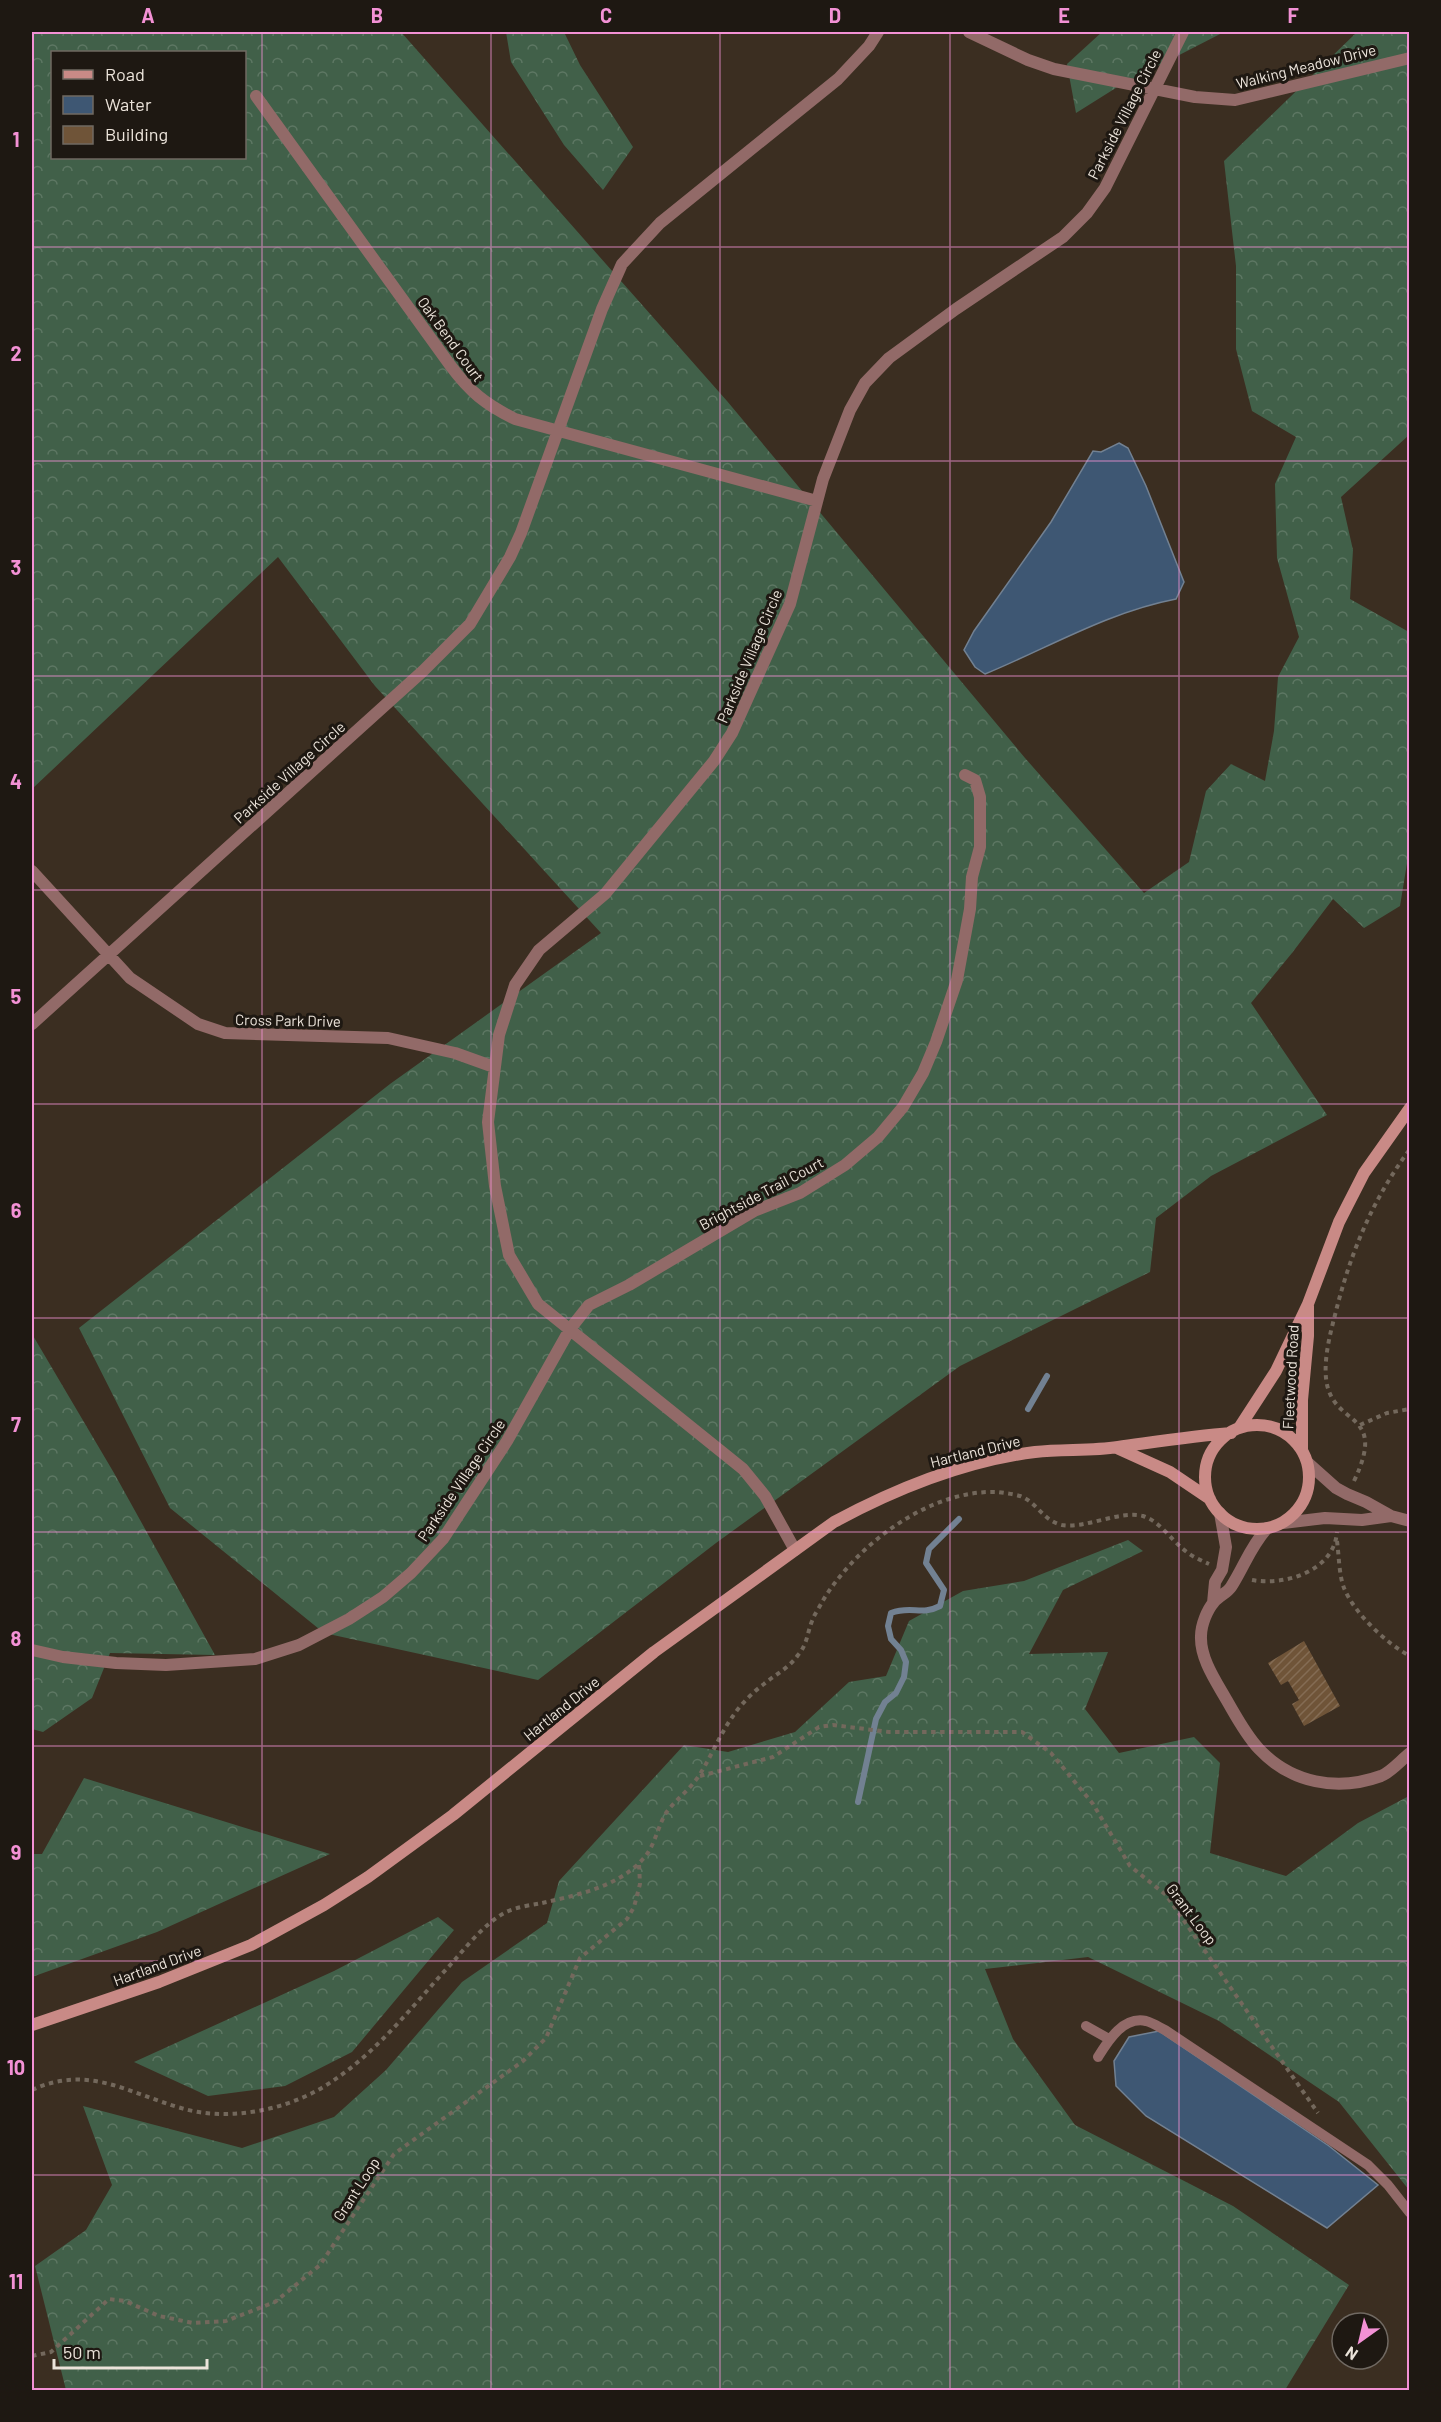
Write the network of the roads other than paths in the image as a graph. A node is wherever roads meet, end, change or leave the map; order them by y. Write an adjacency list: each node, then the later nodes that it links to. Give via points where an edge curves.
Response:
1 (878, 32): 7 (street, Parkside Village Circle, via 838,79 660,223 622,264)
2 (969, 32): 5 (street, Walking Meadow Drive, via 1054,69)
3 (1183, 32): 5 (street, Parkside Village Circle)
4 (1410, 58): 5 (street, Walking Meadow Drive, via 1235,100)
5 (1154, 88): 8 (street, Parkside Village Circle, via 1105,188 1087,213 1063,237 889,358 865,383 850,410)
6 (256, 96): 7 (street, Oak Bend Court, via 472,393 515,419)
7 (559, 430): 8 (street, Oak Bend Court); 11 (street, Parkside Village Circle, via 510,557 470,624)
8 (817, 501): 13 (street, Parkside Village Circle, via 790,604 732,733 714,761 605,894 539,950 515,985 499,1035)
9 (965, 774): 16 (street, Brightside Trail Court, via 975,780 980,796 980,847 972,878 966,935 957,980 936,1042 903,1107 878,1137 846,1165 800,1193 754,1211 589,1305)
10 (32, 871): 11 (street, Cross Park Drive)
11 (109, 955): 12 (street, Parkside Village Circle); 13 (street, Cross Park Drive, via 140,986 212,1030 388,1038 455,1053)
12 (32, 1024)
13 (494, 1067): 16 (street, Parkside Village Circle, via 488,1133 509,1255 538,1304)
14 (1410, 1108): 15 (main road, Fleetwood Road, via 1364,1173 1344,1212)
15 (1308, 1304): 17 (main road, Fleetwood Road, via 1276,1371); 19 (main road, Fleetwood Road)
16 (570, 1329): 27 (street, Parkside Village Circle, via 743,1469 765,1496); 29 (street, Parkside Village Circle, via 507,1441 443,1539 411,1574 349,1618 299,1645 255,1659 220,1663 116,1663)
17 (1235, 1430): 18 (main road, Hartland Drive); 19 (main road, Hartland Drive, via 1256,1425 1273,1427 1288,1435); 21 (main road, Hartland Drive, via 1213,1449 1206,1465)
18 (1116, 1448): 21 (main road, Hartland Drive, via 1164,1468); 27 (main road, Hartland Drive, via 1034,1452 944,1473 864,1506)
19 (1302, 1450): 20 (main road, Hartland Drive)
20 (1308, 1463): 23 (street, Hartland Drive, via 1335,1488); 25 (main road, Hartland Drive, via 1306,1497 1297,1512)
21 (1210, 1499): 22 (main road, Hartland Drive)
22 (1220, 1513): 26 (main road, Hartland Drive, via 1233,1524); 28 (street, via 1226,1547)
23 (1391, 1516): 24 (street, Hartland Drive); 25 (street, Hartland Drive)
24 (1410, 1521)
25 (1283, 1523): 26 (main road, Hartland Drive)
26 (1267, 1528): 28 (street, via 1246,1555 1230,1589)
27 (795, 1550): 31 (main road, Hartland Drive, via 654,1652 453,1815 324,1905 251,1945 159,1982)
28 (1213, 1603): 30 (street, via 1201,1636 1208,1666 1242,1727 1259,1749 1282,1768 1325,1785 1354,1782 1383,1775)
29 (32, 1650)
30 (1410, 1753)
31 (32, 2025)
32 (1086, 2025): 33 (lane)
33 (1109, 2039): 34 (lane); 35 (lane, via 1129,2023 1145,2021 1165,2030 1368,2165)
34 (1098, 2057)
35 (1410, 2213)

